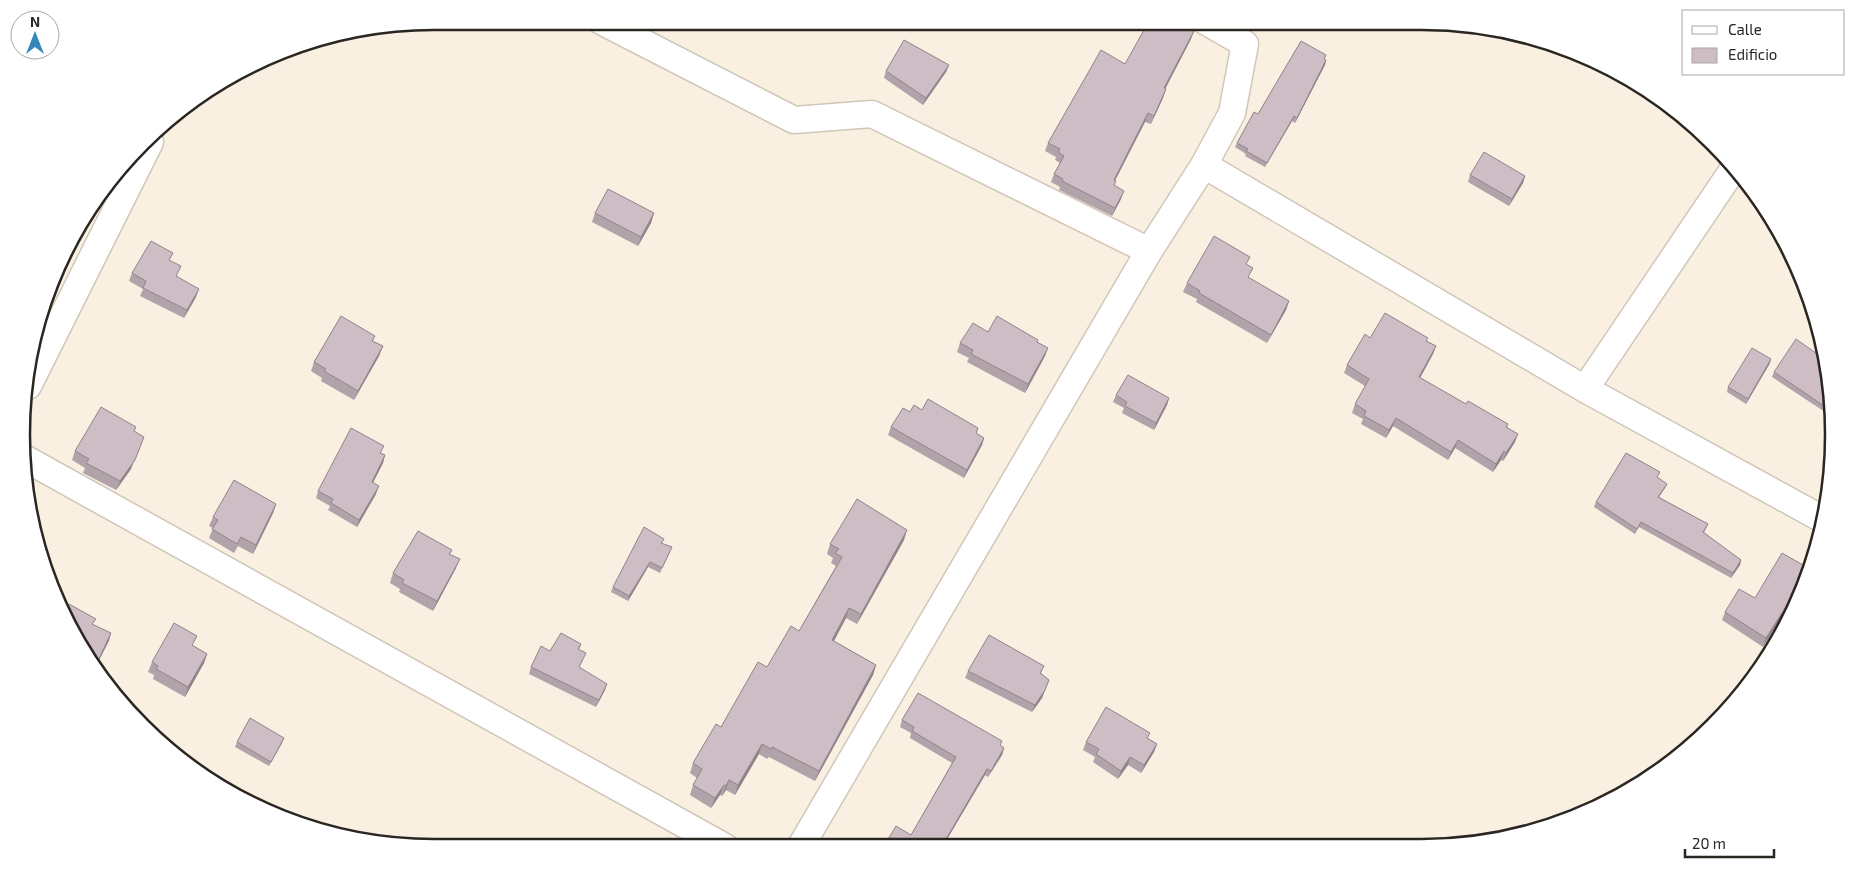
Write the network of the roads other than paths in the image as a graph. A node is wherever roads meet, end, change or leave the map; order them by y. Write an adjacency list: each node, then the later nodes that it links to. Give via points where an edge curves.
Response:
1 (619, 30): 6 (street, via 794,120 872,114)
2 (1221, 30): 4 (street, via 1245,44 1232,113)
3 (141, 155): 7 (street)
4 (1204, 165): 6 (street); 8 (street)
5 (1730, 174): 8 (street)
6 (1149, 250): 12 (street)
7 (35, 372)
8 (1585, 389): 10 (street)
9 (31, 462): 11 (street)
10 (1816, 516)
11 (712, 839)
12 (806, 839)

